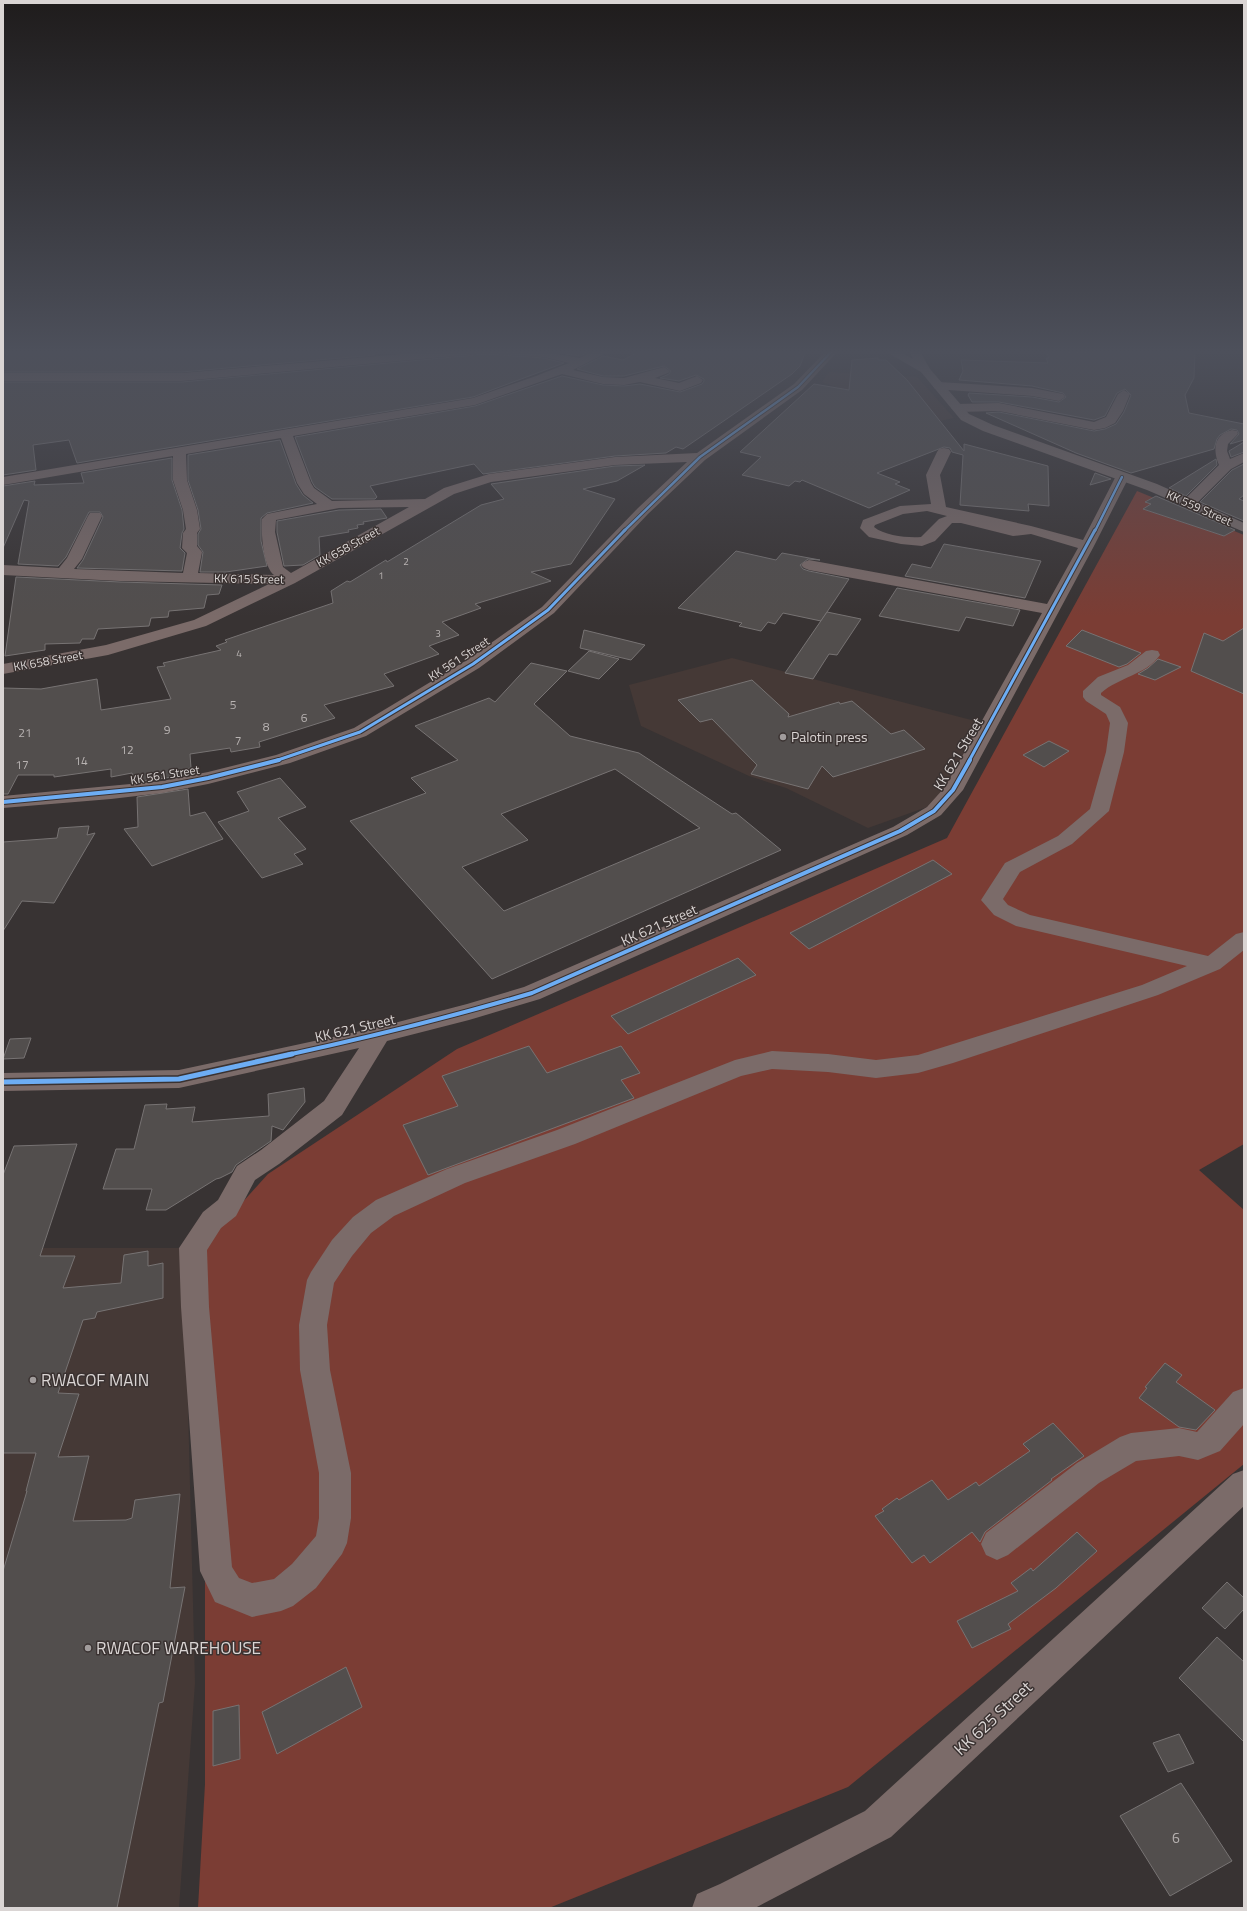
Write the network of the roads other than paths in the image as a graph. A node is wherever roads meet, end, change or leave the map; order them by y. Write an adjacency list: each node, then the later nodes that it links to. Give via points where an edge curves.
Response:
1 (255, 439): 6 (street)
2 (288, 439): 15 (street, via 304,483 309,491)
3 (725, 439): 8 (street, KK 561 Street)
4 (1019, 439): 11 (main road, KK 559 Street)
5 (1225, 439): 10 (street, via 1220,446)
6 (179, 452): 12 (street); 24 (street, via 180,480 193,529 190,533 189,548 196,552)
7 (944, 452): 16 (street, via 933,475)
8 (700, 457): 13 (street, KK 658 Street, via 615,461 489,478 449,490); 29 (street, KK 561 Street, via 643,511 548,610 472,664 360,732 283,760 208,778 111,793)
9 (1244, 457): 10 (street)
10 (1226, 466): 14 (street)
11 (1122, 477): 14 (main road, KK 559 Street); 20 (street, KK 621 Street)
12 (3, 481)
13 (428, 503): 15 (street, KK 615 Street); 25 (street, KK 658 Street)
14 (1190, 503): 18 (main road, KK 559 Street)
15 (329, 506): 25 (street, KK 615 Street, via 268,519 268,532 276,569)
16 (939, 509): 19 (street); 19 (street, via 916,507 900,510 868,523 868,528 873,534 917,542 926,540 945,521 952,519 1020,532)
17 (95, 516): 23 (street, via 74,559)
18 (1244, 528)
19 (1031, 530): 20 (street)
20 (1087, 546): 26 (street, KK 621 Street)
21 (809, 564): 26 (street)
22 (3, 570): 23 (street, KK 615 Street)
23 (63, 573): 24 (street, KK 615 Street)
24 (190, 577): 25 (street, KK 615 Street)
25 (290, 580): 28 (street, KK 658 Street, via 200,623 108,650)
26 (1052, 610): 32 (street, KK 621 Street, via 953,790 934,811 900,831 532,993)
27 (1152, 655): 31 (street, via 1134,670 1104,681 1092,690 1092,697 1114,712 1119,723 1115,752 1099,811 1065,840 1012,868 992,900 1001,910 1024,921)
28 (3, 669)
29 (3, 802)
30 (1244, 939): 31 (street)
31 (1212, 964): 32 (street, via 1150,990 918,1064 876,1070 772,1060 735,1069 566,1136 456,1176 385,1208 362,1225 342,1248 321,1280 313,1325 315,1370 334,1472 335,1518 331,1543 304,1576 281,1594 252,1600 227,1590 216,1571 195,1307 193,1248 212,1220 227,1208 246,1173 333,1108)
32 (379, 1035): 33 (street, KK 621 Street, via 179,1079)
33 (3, 1082)
34 (1244, 1402): 36 (street, via 1209,1441 1198,1446 1179,1442 1132,1447 1088,1473)
35 (1244, 1485): 37 (street, KK 625 Street, via 878,1824)
36 (997, 1544)
37 (711, 1908)

